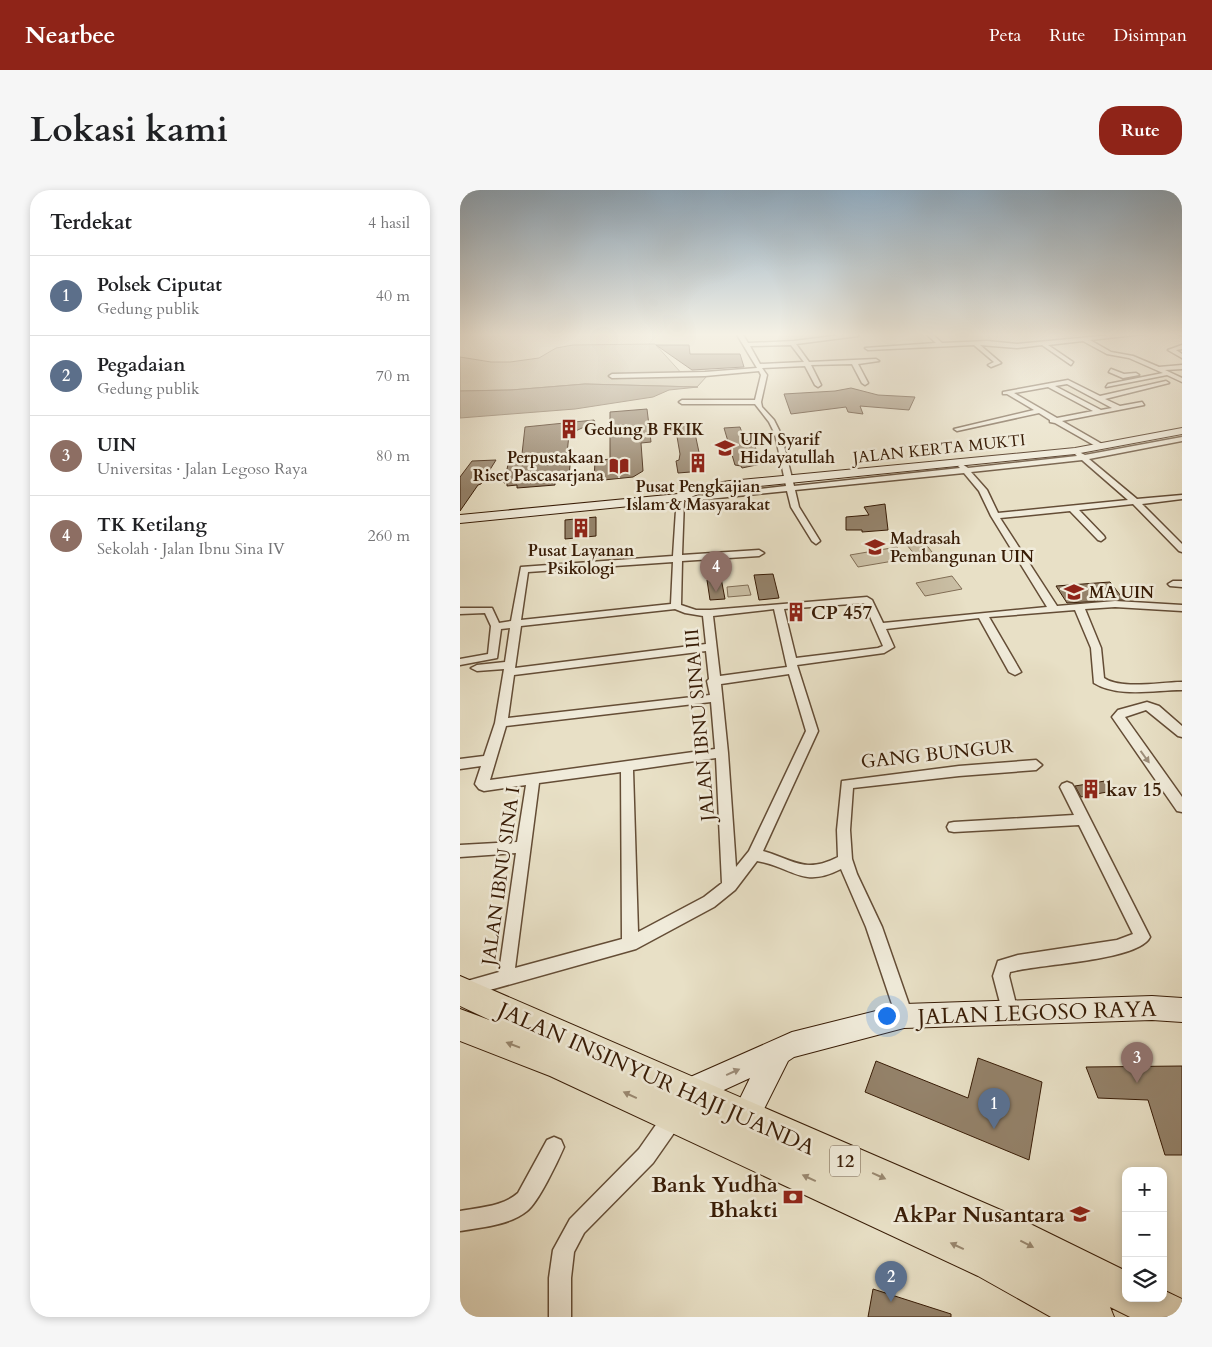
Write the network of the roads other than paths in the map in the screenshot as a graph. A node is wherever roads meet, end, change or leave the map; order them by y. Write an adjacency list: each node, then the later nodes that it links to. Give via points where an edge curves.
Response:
1 (763, 386): 8 (street)
2 (1046, 386): 11 (street, via 1003,393)
3 (1050, 386): 12 (street)
4 (1076, 386): 6 (street)
5 (1155, 386): 6 (street)
6 (1100, 398): 10 (street)
7 (682, 402): 8 (street)
8 (758, 402): 21 (street, via 778,434)
9 (1142, 404): 10 (street)
10 (1118, 408): 12 (street)
11 (1037, 412): 13 (street); 14 (street)
12 (1100, 412): 13 (street)
13 (1052, 421): 18 (street)
14 (957, 429)
15 (1182, 431): 17 (street, JALAN KERTA MUKTI)
16 (1182, 439): 17 (street)
17 (1153, 441): 18 (street, JALAN KERTA MUKTI); 19 (street)
18 (1097, 447): 19 (street, JALAN KERTA MUKTI)
19 (1079, 454): 20 (street, JALAN KERTA MUKTI); 24 (street)
20 (958, 466): 21 (street, JALAN KERTA MUKTI); 26 (street, via 983,490)
21 (789, 484): 22 (street, JALAN KERTA MUKTI, via 702,489); 29 (street, via 798,513)
22 (680, 497): 27 (street, JALAN KERTA MUKTI); 32 (street, JALAN IBNU SINA III)
23 (1182, 497): 24 (street)
24 (1135, 502): 25 (street); 30 (street)
25 (1072, 508): 26 (street); 28 (street)
26 (995, 516): 36 (street)
27 (460, 519)
28 (1101, 538)
29 (816, 540)
30 (1182, 549)
31 (758, 553): 32 (street)
32 (676, 560): 33 (street, JALAN IBNU SINA III); 41 (street, via 524,569)
33 (676, 606): 39 (street, JALAN IBNU SINA III, via 688,613); 41 (street)
34 (778, 606): 39 (street); 43 (street, via 864,599); 46 (street)
35 (1079, 607): 36 (street); 37 (street, via 1115,604); 51 (street, via 1096,648 1100,684 1119,687)
36 (1053, 608): 40 (street)
37 (1182, 608)
38 (460, 611): 42 (street, via 488,610)
39 (708, 613): 44 (street, JALAN IBNU SINA III)
40 (982, 615): 43 (street); 49 (street)
41 (514, 624): 42 (street); 47 (street)
42 (496, 626): 45 (street, via 492,657)
43 (880, 626): 46 (street, via 889,647 886,650)
44 (711, 647): 47 (street); 50 (street, JALAN IBNU SINA III)
45 (460, 662)
46 (792, 666): 50 (street); 67 (street, via 812,731)
47 (510, 668): 48 (street); 53 (street)
48 (460, 669)
49 (1015, 672)
50 (713, 681): 52 (street, JALAN IBNU SINA III)
51 (1182, 686)
52 (716, 698): 53 (street); 55 (street, JALAN IBNU SINA III)
53 (502, 723): 56 (street)
54 (1182, 733): 62 (street, one-way to 62, via 1148,706 1118,717)
55 (722, 753): 59 (street); 69 (street, JALAN IBNU SINA III)
56 (490, 760): 57 (street); 60 (street, via 482,785)
57 (460, 764)
58 (1036, 765): 68 (street, GANG BUNGUR, via 848,783 843,830)
59 (626, 766): 60 (street); 70 (street)
60 (533, 779): 65 (street, JALAN IBNU SINA I)
61 (1067, 787): 63 (street)
62 (1182, 807)
63 (1083, 820): 64 (street); 74 (street, via 1142,937 1120,947 1020,960 1004,966 1001,976)
64 (954, 827)
65 (524, 847): 66 (street); 71 (street, JALAN IBNU SINA I)
66 (460, 851)
67 (754, 855): 68 (street, via 816,873); 69 (street)
68 (845, 860): 75 (street, GANG BUNGUR, via 869,914)
69 (730, 886): 70 (street, via 709,902)
70 (630, 944): 71 (street)
71 (506, 978): 72 (street)
72 (460, 991): 78 (highway, JALAN INSINYUR HAJI JUANDA / 12, via 562,1038)
73 (1182, 1010): 74 (street, JALAN LEGOSO RAYA)
74 (1010, 1012): 75 (street, JALAN LEGOSO RAYA)
75 (904, 1016): 77 (street, JALAN LEGOSO RAYA, via 792,1045)
76 (460, 1025): 78 (highway, JALAN INSINYUR HAJI JUANDA / 12, one-way to 76)
77 (778, 1052): 78 (street, JALAN LEGOSO RAYA, one-way to 77); 79 (street)
78 (681, 1104): 79 (highway, JALAN INSINYUR HAJI JUANDA / 12); 84 (street, via 646,1156 577,1226 564,1250); 85 (highway, JALAN INSINYUR HAJI JUANDA / 12, one-way to 78)
79 (745, 1116): 82 (highway, JALAN INSINYUR HAJI JUANDA / 12, one-way to 82, via 996,1228)
80 (554, 1147): 81 (street, via 520,1205)
81 (460, 1221)
82 (1122, 1291)
83 (1144, 1302): 86 (highway)
84 (560, 1317)
85 (1093, 1317)
86 (1173, 1317)

